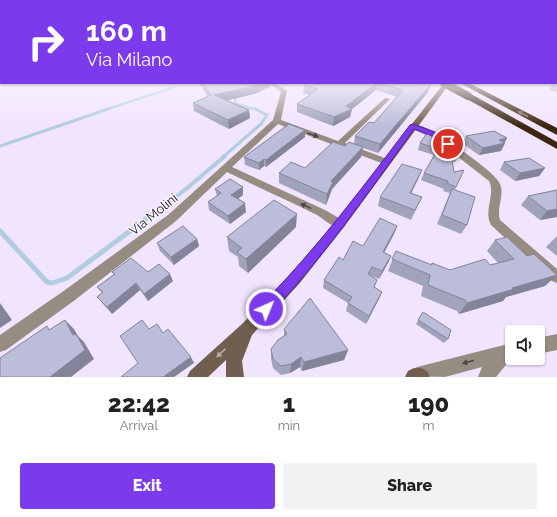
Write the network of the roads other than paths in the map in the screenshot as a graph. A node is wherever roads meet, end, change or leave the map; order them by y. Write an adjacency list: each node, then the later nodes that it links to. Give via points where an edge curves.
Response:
1 (283, 91): 6 (street)
2 (442, 91): 7 (main road)
3 (458, 91): 10 (highway, bridge)
4 (478, 91): 8 (highway, one-way to 4)
5 (387, 99): 9 (street)
6 (277, 121): 9 (street, one-way to 9); 12 (street, Via Molini)
7 (413, 126): 11 (main road); 14 (street, via 438,137 493,179 497,188 493,217 495,222)
8 (557, 132)
9 (339, 144): 11 (street)
10 (557, 146)
11 (387, 162): 13 (main road)
12 (226, 168): 13 (street, one-way to 12); 17 (street, Via Molini, via 172,218)
13 (340, 224): 15 (main road, via 294,280)
14 (557, 277)
15 (247, 329): 21 (main road, one-way to 21); 22 (main road, via 234,361)
16 (557, 342): 18 (street)
17 (0, 344)
18 (545, 345)
19 (505, 352): 23 (street, one-way to 23)
20 (505, 355): 24 (street, via 490,370)
21 (196, 377)
22 (235, 377)
23 (418, 377)
24 (487, 377)

